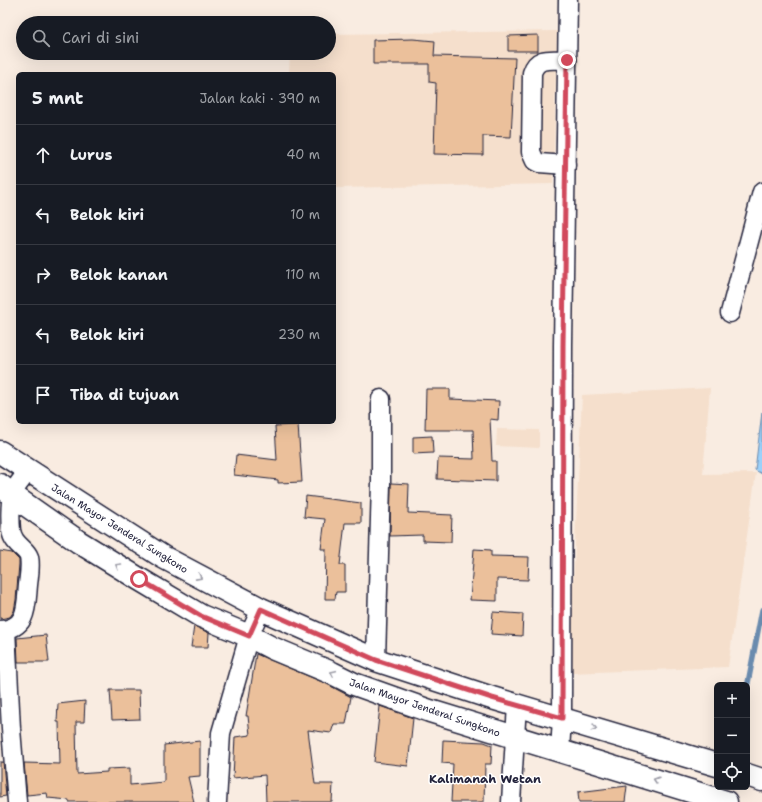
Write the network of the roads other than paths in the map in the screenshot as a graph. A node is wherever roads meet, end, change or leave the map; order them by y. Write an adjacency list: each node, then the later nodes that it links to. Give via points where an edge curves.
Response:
1 (568, 0): 2 (street)
2 (567, 60): 3 (street); 3 (street, via 542,60 534,66 531,152 535,161 540,163)
3 (566, 165): 15 (street)
4 (762, 192): 5 (street)
5 (730, 313)
6 (381, 399): 13 (street)
7 (0, 452): 8 (main road, Jalan Mayor Jenderal Sungkono)
8 (29, 470): 9 (street); 10 (main road, Jalan Mayor Jenderal Sungkono, one-way to 10, via 163,557)
9 (6, 490): 11 (street, via 13,536 28,555 30,564 25,614 20,622); 12 (main road, Jalan Mayor Jenderal Sungkono, one-way to 9, via 201,616 79,542)
10 (261, 609): 12 (street); 13 (main road, Jalan Mayor Jenderal Sungkono)
11 (3, 630): 19 (street)
12 (249, 636): 16 (main road, Jalan Mayor Jenderal Sungkono, one-way to 12, via 354,684); 20 (street, via 221,733)
13 (376, 660): 14 (main road, Jalan Mayor Jenderal Sungkono)
14 (516, 705): 15 (main road, Jalan Mayor Jenderal Sungkono); 16 (street)
15 (562, 718): 17 (street); 18 (main road, Jalan Mayor Jenderal Sungkono, one-way to 18)
16 (514, 737): 17 (main road, Jalan Mayor Jenderal Sungkono); 21 (street)
17 (560, 751): 22 (main road, Jalan Mayor Jenderal Sungkono, one-way to 17)
18 (711, 763)
19 (18, 802)
20 (217, 802)
21 (511, 802)
22 (726, 802)

